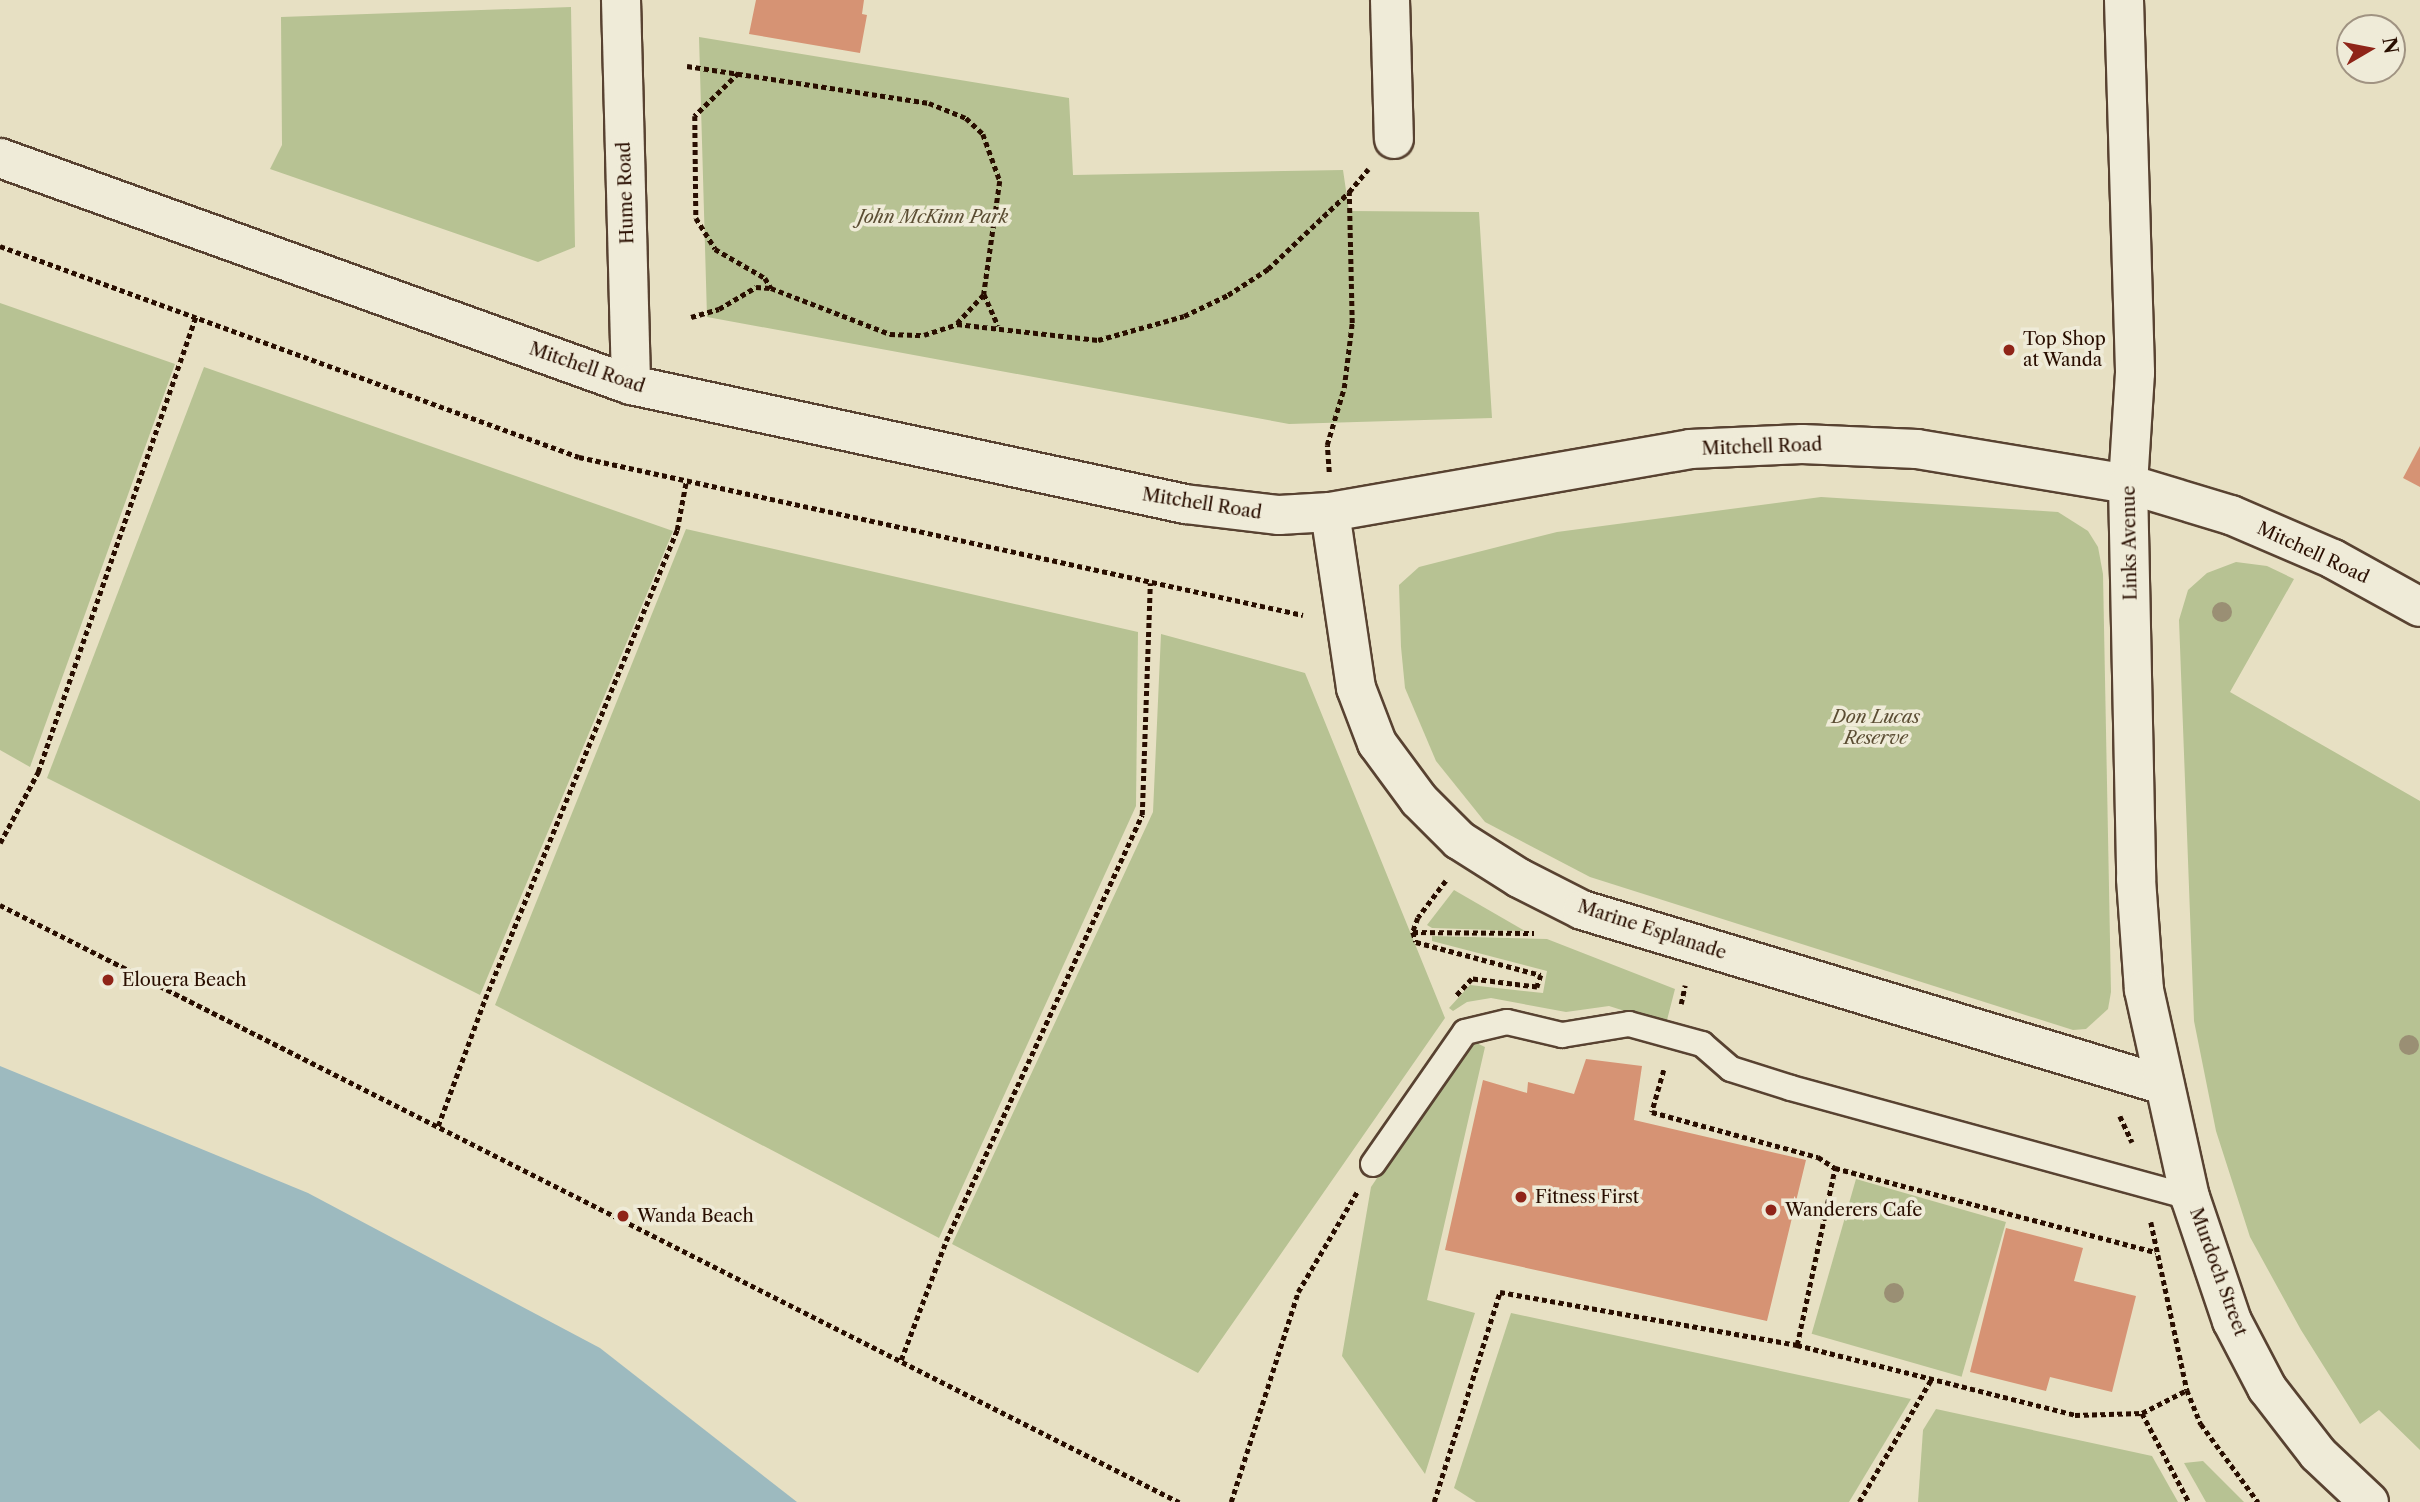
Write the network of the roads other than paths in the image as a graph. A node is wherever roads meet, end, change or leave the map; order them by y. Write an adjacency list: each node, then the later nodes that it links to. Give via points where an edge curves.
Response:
1 (621, 0): 6 (street, Hume Road)
2 (1390, 0): 4 (street)
3 (2124, 0): 7 (street, Links Avenue, via 2136,373)
4 (1394, 139)
5 (0, 158): 6 (street, Mitchell Road)
6 (631, 385): 8 (street, Mitchell Road, via 1185,504 1279,515)
7 (2128, 484): 8 (street, Mitchell Road, via 1917,449 1802,444 1690,449); 9 (street, Mitchell Road, via 2231,515 2333,559); 10 (street, Links Avenue, via 2136,879 2144,989)
8 (1331, 512): 10 (street, Marine Esplanade, via 1356,688 1377,743 1419,800 1459,840 1582,910)
9 (2420, 607)
10 (2164, 1085): 12 (street, Murdoch Street)
11 (1373, 1164): 12 (lane, via 1465,1032 1507,1022 1562,1035 1629,1024 1702,1044 1731,1069)
12 (2190, 1196): 13 (street, Murdoch Street, via 2232,1321 2267,1388 2318,1454)
13 (2369, 1502)

